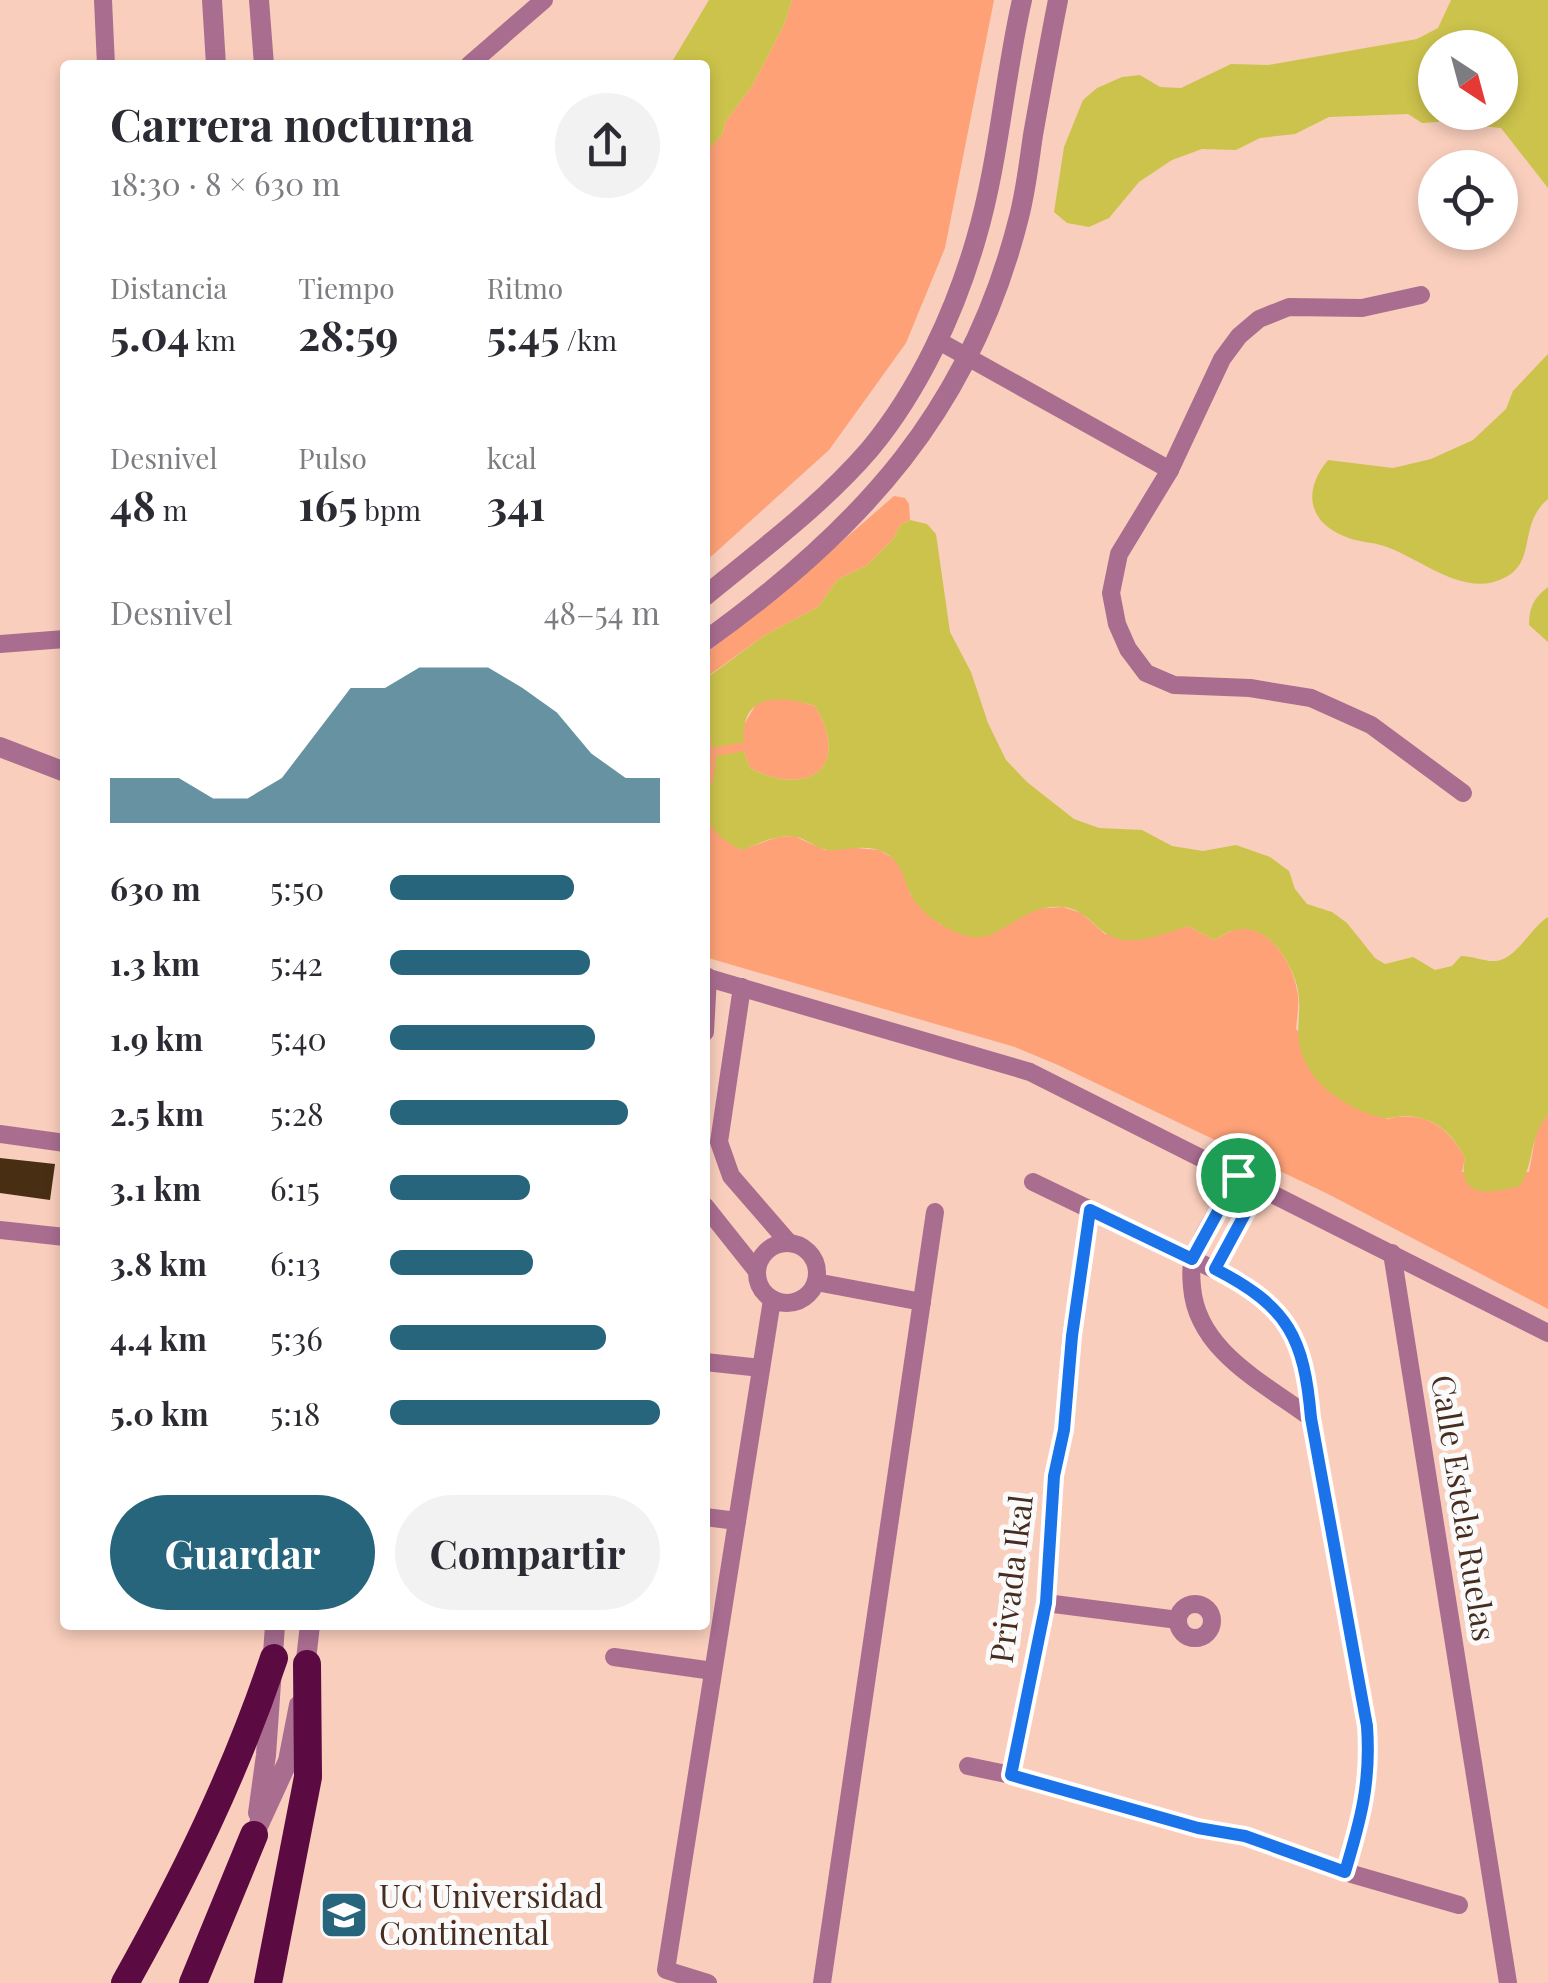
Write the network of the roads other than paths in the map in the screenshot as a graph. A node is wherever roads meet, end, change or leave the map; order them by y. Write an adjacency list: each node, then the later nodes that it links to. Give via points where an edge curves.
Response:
1 (103, 0): 7 (street)
2 (212, 0): 8 (street)
3 (259, 0): 9 (street)
4 (544, 0): 10 (street)
5 (1022, 0): 12 (street, via 976,240)
6 (1058, 0): 13 (street, via 1020,214)
7 (106, 60)
8 (216, 60)
9 (264, 60)
10 (476, 60)
11 (1421, 295): 14 (street, via 1362,308 1289,307 1259,320 1222,359)
12 (938, 340): 13 (street); 15 (street, via 870,448)
13 (971, 356): 14 (street); 16 (street, via 891,477)
14 (1170, 470): 21 (street, via 1118,554 1111,592 1117,624 1146,673 1174,684 1311,698 1372,725)
15 (710, 592)
16 (710, 637)
17 (60, 639): 18 (street)
18 (0, 644)
19 (0, 747): 20 (street)
20 (60, 770)
21 (1463, 793)
22 (710, 978): 23 (street)
23 (742, 987): 26 (street, via 1030,1072); 34 (street, via 719,1142 731,1176)
24 (0, 1134): 25 (street)
25 (60, 1142)
26 (1238, 1175): 28 (street); 36 (street)
27 (1033, 1182): 29 (street)
28 (1260, 1186): 35 (street); 37 (street)
29 (1090, 1210): 36 (street); 48 (street, Privada Ikal, via 1054,1476)
30 (710, 1212): 38 (street)
31 (935, 1212): 41 (street)
32 (0, 1230): 33 (street)
33 (60, 1236)
34 (789, 1243): 38 (street, via 774,1246); 39 (street, via 816,1264)
35 (1392, 1252): 42 (street); 66 (street, Calle Estela Ruelas)
36 (1192, 1259): 37 (street); 45 (street, via 1193,1296 1210,1340)
37 (1215, 1269): 45 (street, via 1268,1301 1297,1340)
38 (756, 1270): 40 (street)
39 (816, 1282): 40 (street, via 790,1304); 41 (street)
40 (772, 1300): 44 (street)
41 (922, 1302): 65 (street)
42 (1548, 1333)
43 (710, 1363): 44 (street)
44 (761, 1368): 47 (street)
45 (1311, 1418): 59 (street, via 1370,1763 1366,1806)
46 (710, 1517): 47 (street)
47 (737, 1520): 55 (street)
48 (1046, 1603): 49 (street); 57 (street, Privada Ikal)
49 (1178, 1620)
50 (274, 1630): 53 (street)
51 (310, 1630): 54 (street)
52 (614, 1657): 55 (street)
53 (274, 1658): 58 (street); 61 (highway, via 215,1814)
54 (307, 1664): 58 (street, via 288,1761); 63 (highway, via 308,1777)
55 (713, 1671): 64 (street, via 666,1970)
56 (968, 1766): 57 (street)
57 (1011, 1775): 59 (street, via 1245,1836)
58 (254, 1835): 62 (highway)
59 (1345, 1872): 60 (street)
60 (1459, 1904)
61 (125, 1983)
62 (194, 1983)
63 (268, 1983)
64 (708, 1983)
65 (822, 1983)
66 (1508, 1983)

